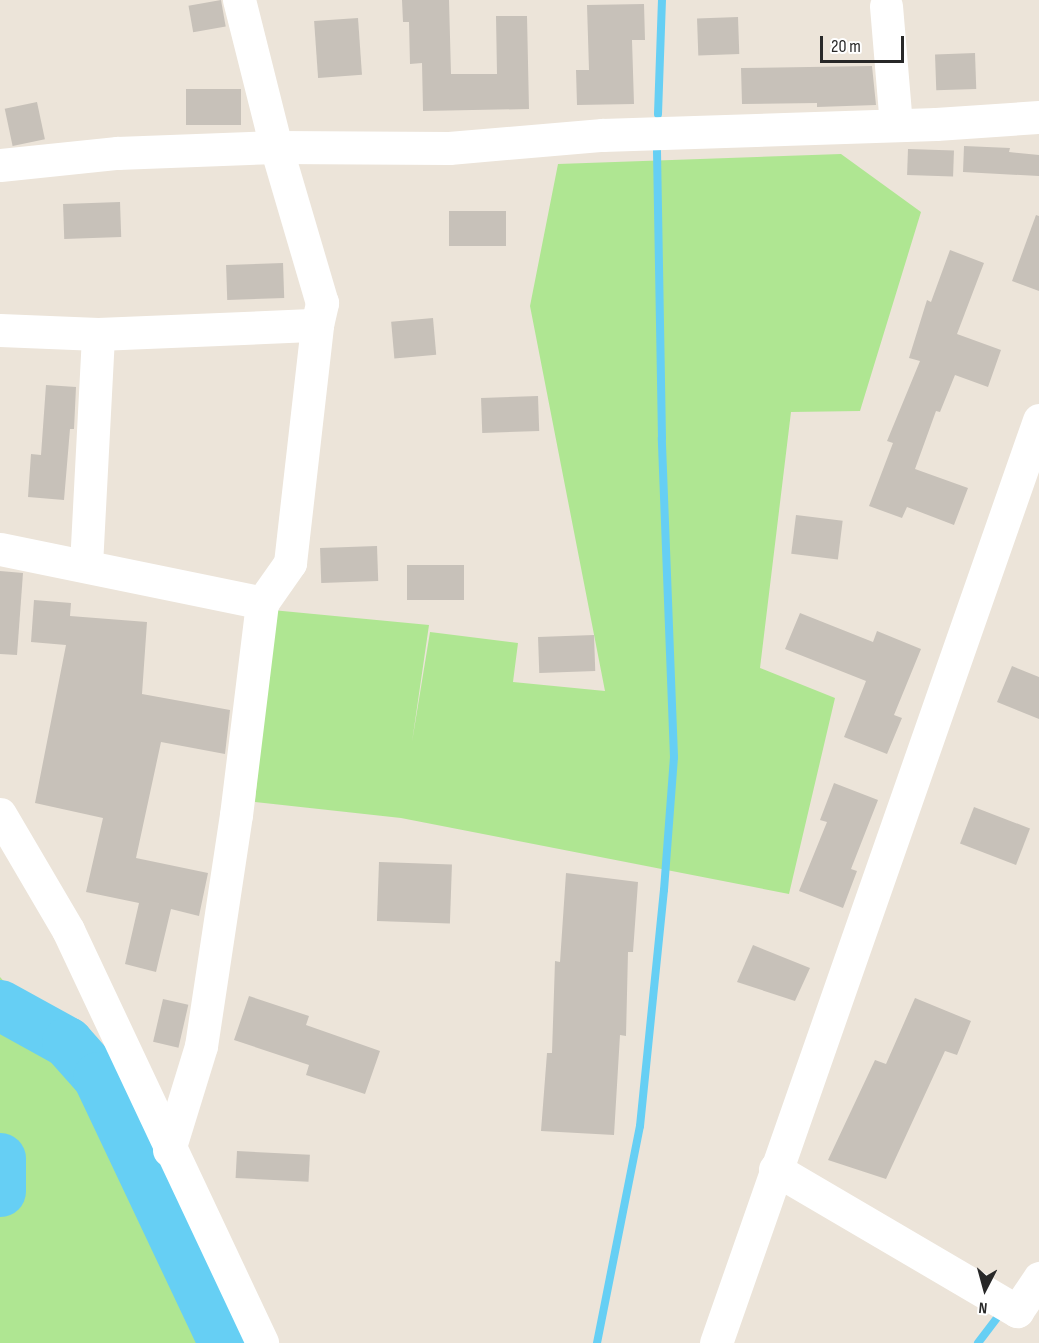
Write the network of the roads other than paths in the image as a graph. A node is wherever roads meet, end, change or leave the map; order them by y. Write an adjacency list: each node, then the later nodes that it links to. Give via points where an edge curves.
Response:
1 (239, 0): 5 (street)
2 (886, 6): 4 (street)
3 (1039, 117): 4 (street)
4 (896, 125): 5 (street, via 602,135 449,148)
5 (276, 147): 6 (street, via 117,153); 7 (street, via 322,303)
6 (0, 165)
7 (317, 326): 9 (street); 13 (street, via 290,563)
8 (0, 330): 9 (street)
9 (98, 334): 12 (street)
10 (1039, 420): 16 (street)
11 (0, 549): 12 (street)
12 (86, 565): 13 (street)
13 (262, 603): 15 (street, via 236,815 201,1046)
14 (0, 814): 15 (street, via 68,930)
15 (169, 1150): 18 (street)
16 (775, 1169): 17 (street, via 1017,1311); 19 (street)
17 (1039, 1278)
18 (262, 1343)
19 (716, 1343)

